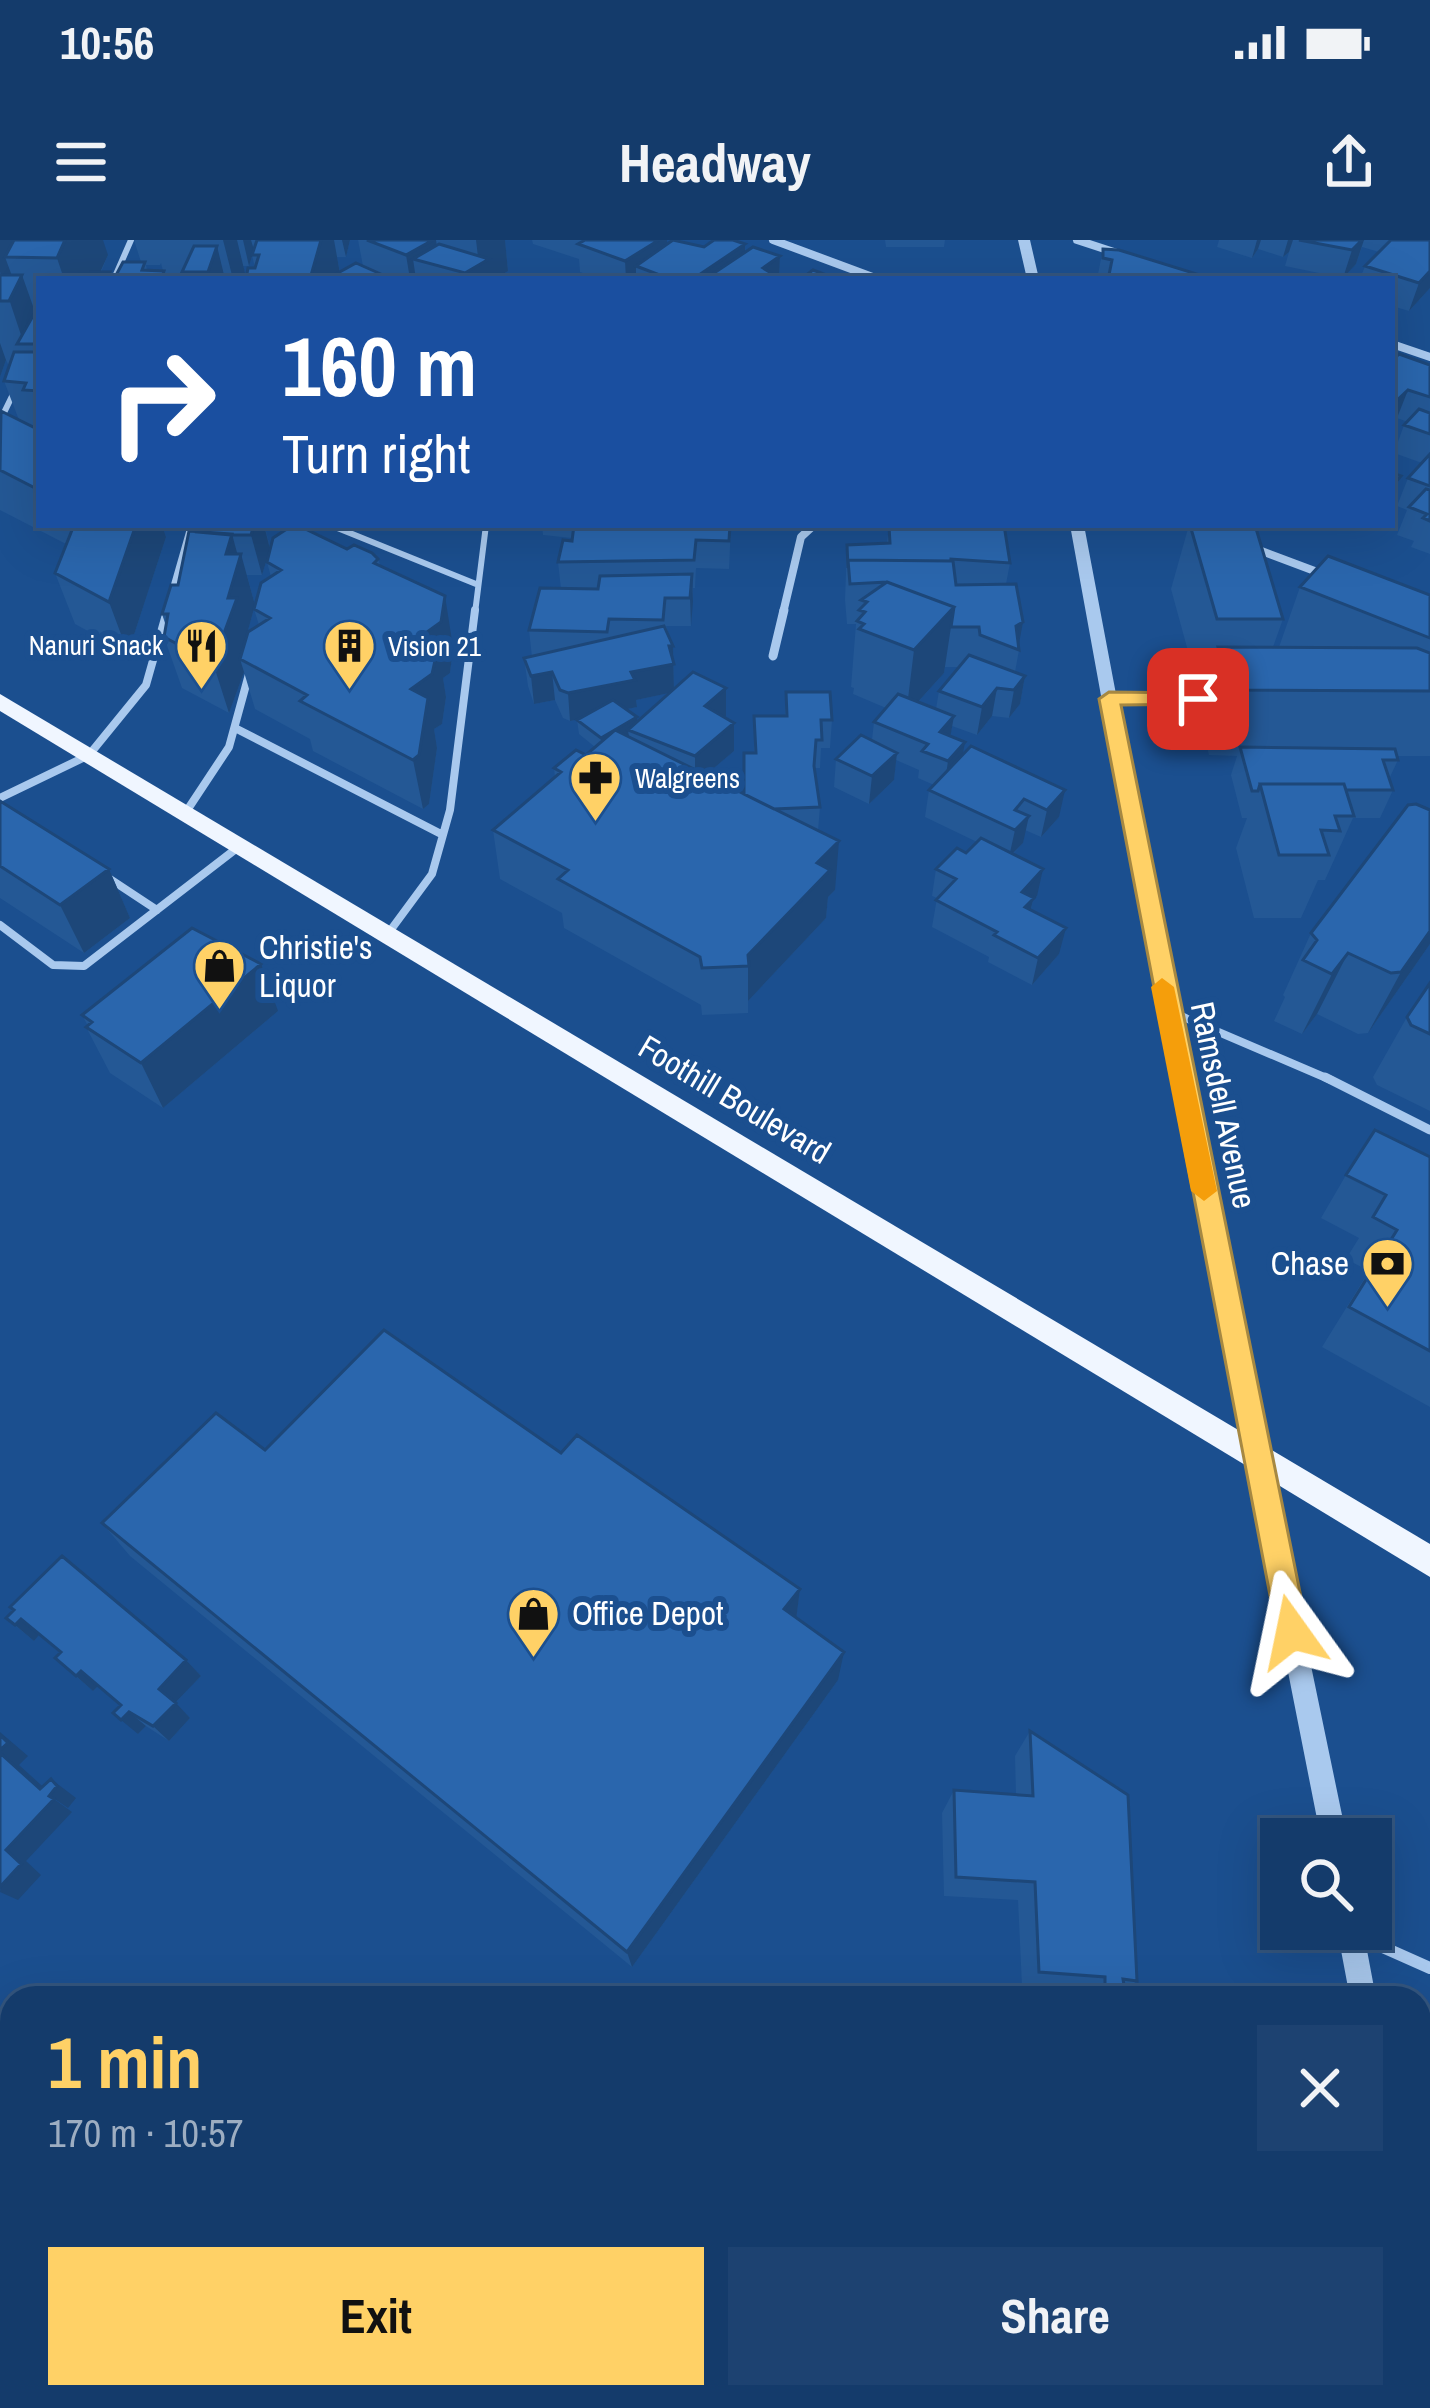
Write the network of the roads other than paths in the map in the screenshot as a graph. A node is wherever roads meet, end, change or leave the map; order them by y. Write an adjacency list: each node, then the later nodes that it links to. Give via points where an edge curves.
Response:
1 (131, 240): 6 (lane)
2 (773, 240): 7 (street)
3 (1024, 240): 8 (street)
4 (1077, 240): 5 (street)
5 (1136, 260)
6 (115, 276)
7 (870, 276)
8 (1032, 276)
9 (1395, 345): 10 (street)
10 (1430, 357)
11 (20, 380): 12 (lane)
12 (0, 421)
13 (189, 528): 27 (lane, via 146,685)
14 (337, 528): 20 (lane)
15 (485, 528): 20 (lane)
16 (811, 528): 22 (street, via 801,537)
17 (1078, 528): 23 (street, Ramsdell Avenue)
18 (1236, 541): 19 (street)
19 (1344, 582)
20 (476, 584): 30 (lane)
21 (255, 652): 26 (lane)
22 (773, 656)
23 (1109, 699): 24 (lane); 36 (street, Ramsdell Avenue)
24 (1220, 700)
25 (0, 701): 27 (main road, Foothill Boulevard)
26 (236, 728): 29 (lane); 30 (lane)
27 (89, 755): 28 (lane); 29 (main road, Foothill Boulevard)
28 (0, 798)
29 (186, 812): 31 (main road, Foothill Boulevard)
30 (443, 835): 35 (lane, via 432,874)
31 (241, 845): 33 (lane); 35 (main road, Foothill Boulevard)
32 (98, 871): 33 (lane)
33 (158, 910): 34 (lane, via 84,966 53,964)
34 (0, 925)
35 (387, 935): 38 (main road, Foothill Boulevard)
36 (1167, 1010): 37 (lane); 38 (street, Ramsdell Avenue)
37 (1430, 1130)
38 (1256, 1460): 39 (main road, Foothill Boulevard); 40 (street, Ramsdell Avenue)
39 (1430, 1562)
40 (1330, 1818)
41 (1355, 1950): 44 (street)
42 (1392, 1950): 43 (lane)
43 (1430, 1968)
44 (1362, 1986)

